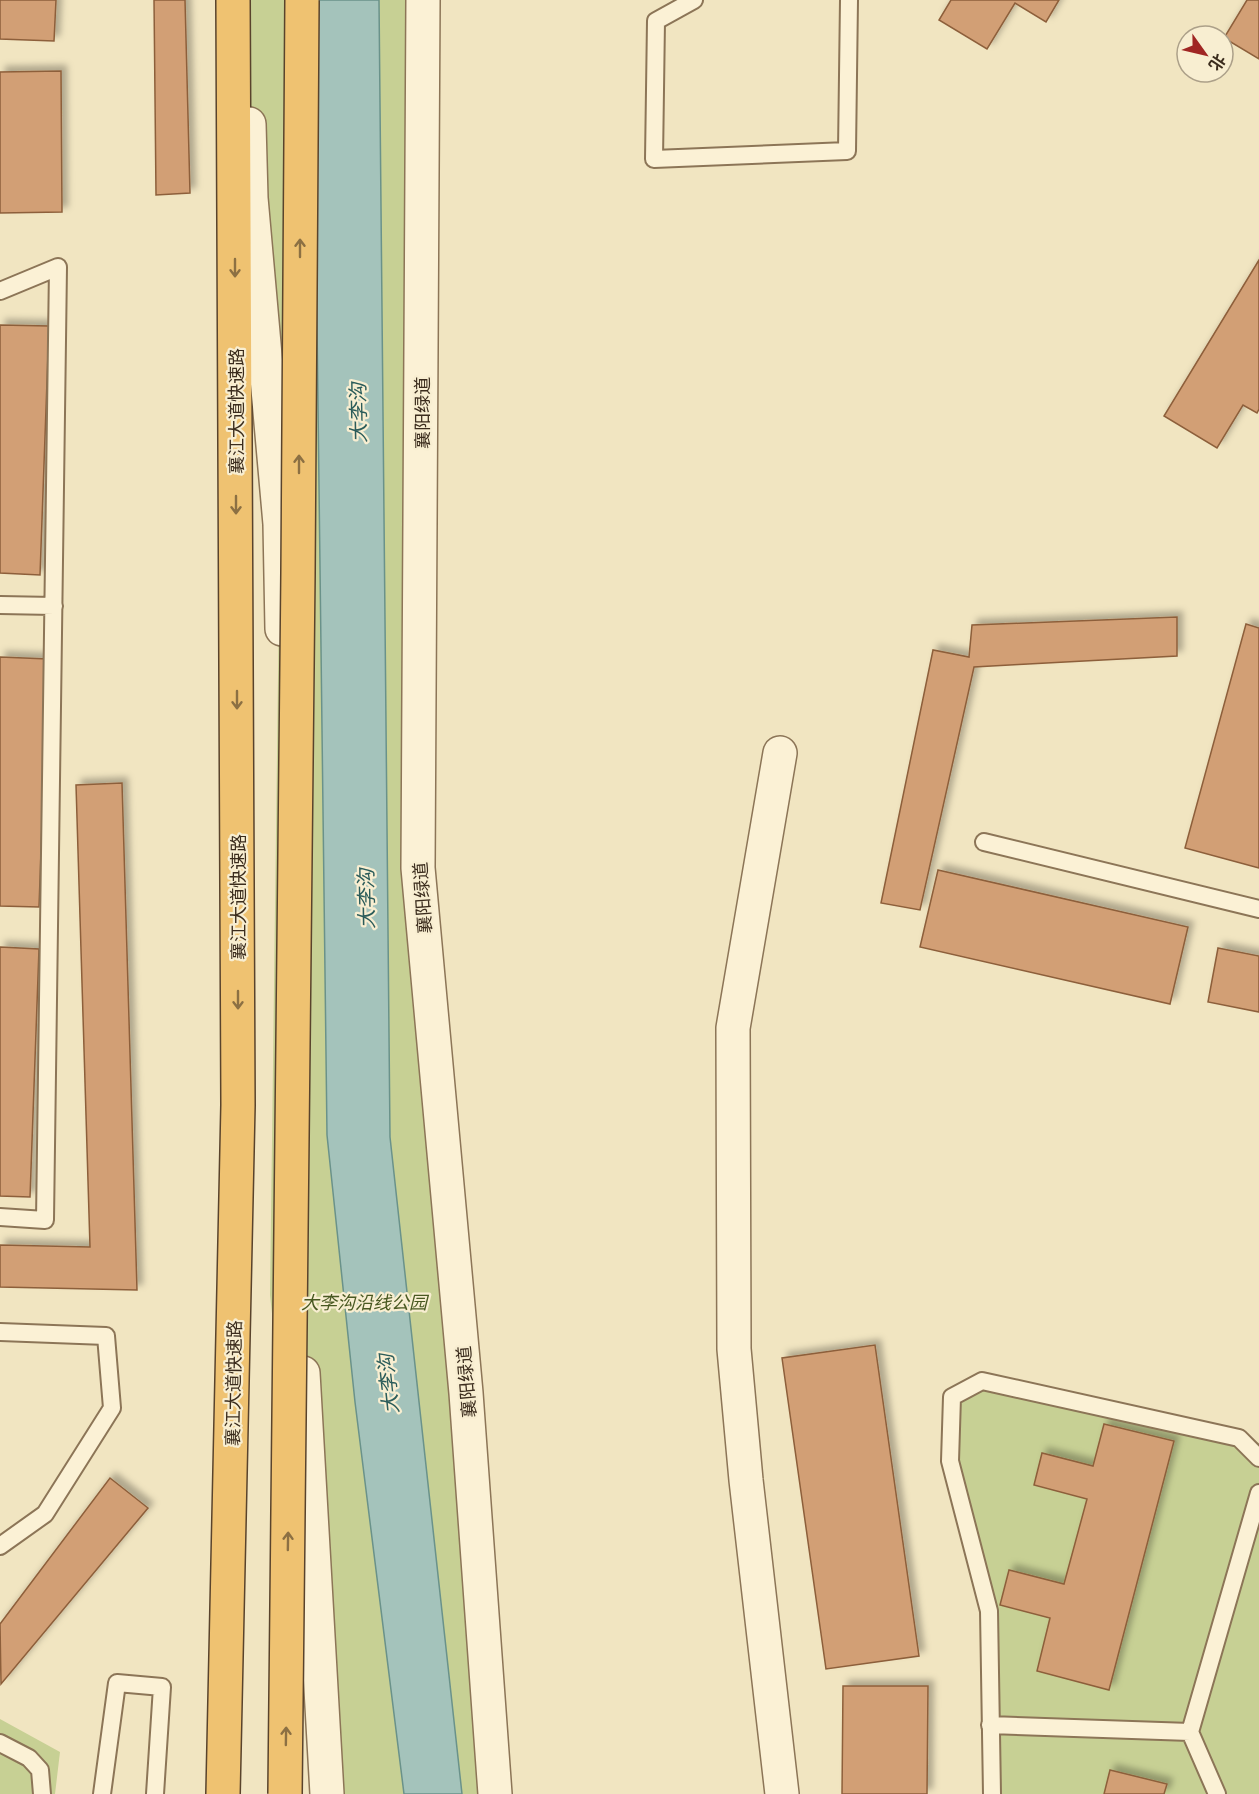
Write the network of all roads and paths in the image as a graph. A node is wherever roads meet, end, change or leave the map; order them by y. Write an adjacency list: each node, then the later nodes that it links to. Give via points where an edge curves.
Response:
1 (233, 0): 24 (highway, 襄江大道快速路, one-way to 24, via 238,1105)
2 (246, 0): 26 (street, via 251,198 280,524 298,1292)
3 (302, 0): 25 (highway, one-way to 3, bridge)
4 (423, 0): 27 (street, 襄阳绿道, via 418,868 466,1393)
5 (694, 0): 6 (lane, via 656,21 654,159 846,151)
6 (849, 0)
7 (0, 291): 9 (lane, via 58,267)
8 (0, 606): 9 (lane)
9 (54, 606): 13 (lane, via 45,1220)
10 (780, 753): 28 (street, via 733,1028 734,1349)
11 (984, 842): 12 (lane)
12 (1259, 909)
13 (0, 1217)
14 (0, 1332): 17 (lane, via 106,1336 112,1408 45,1514)
15 (1259, 1458): 18 (lane, via 1239,1438 982,1381 952,1397 950,1461 989,1611)
16 (1259, 1493): 19 (lane)
17 (0, 1546)
18 (990, 1725): 19 (lane); 29 (lane)
19 (1190, 1732): 30 (lane)
20 (0, 1743): 21 (lane, via 29,1758 40,1770)
21 (42, 1794)
22 (102, 1794): 23 (lane, via 117,1683 162,1687)
23 (155, 1794)
24 (223, 1794)
25 (285, 1794)
26 (327, 1794)
27 (495, 1794)
28 (782, 1794)
29 (992, 1794)
30 (1217, 1794)

